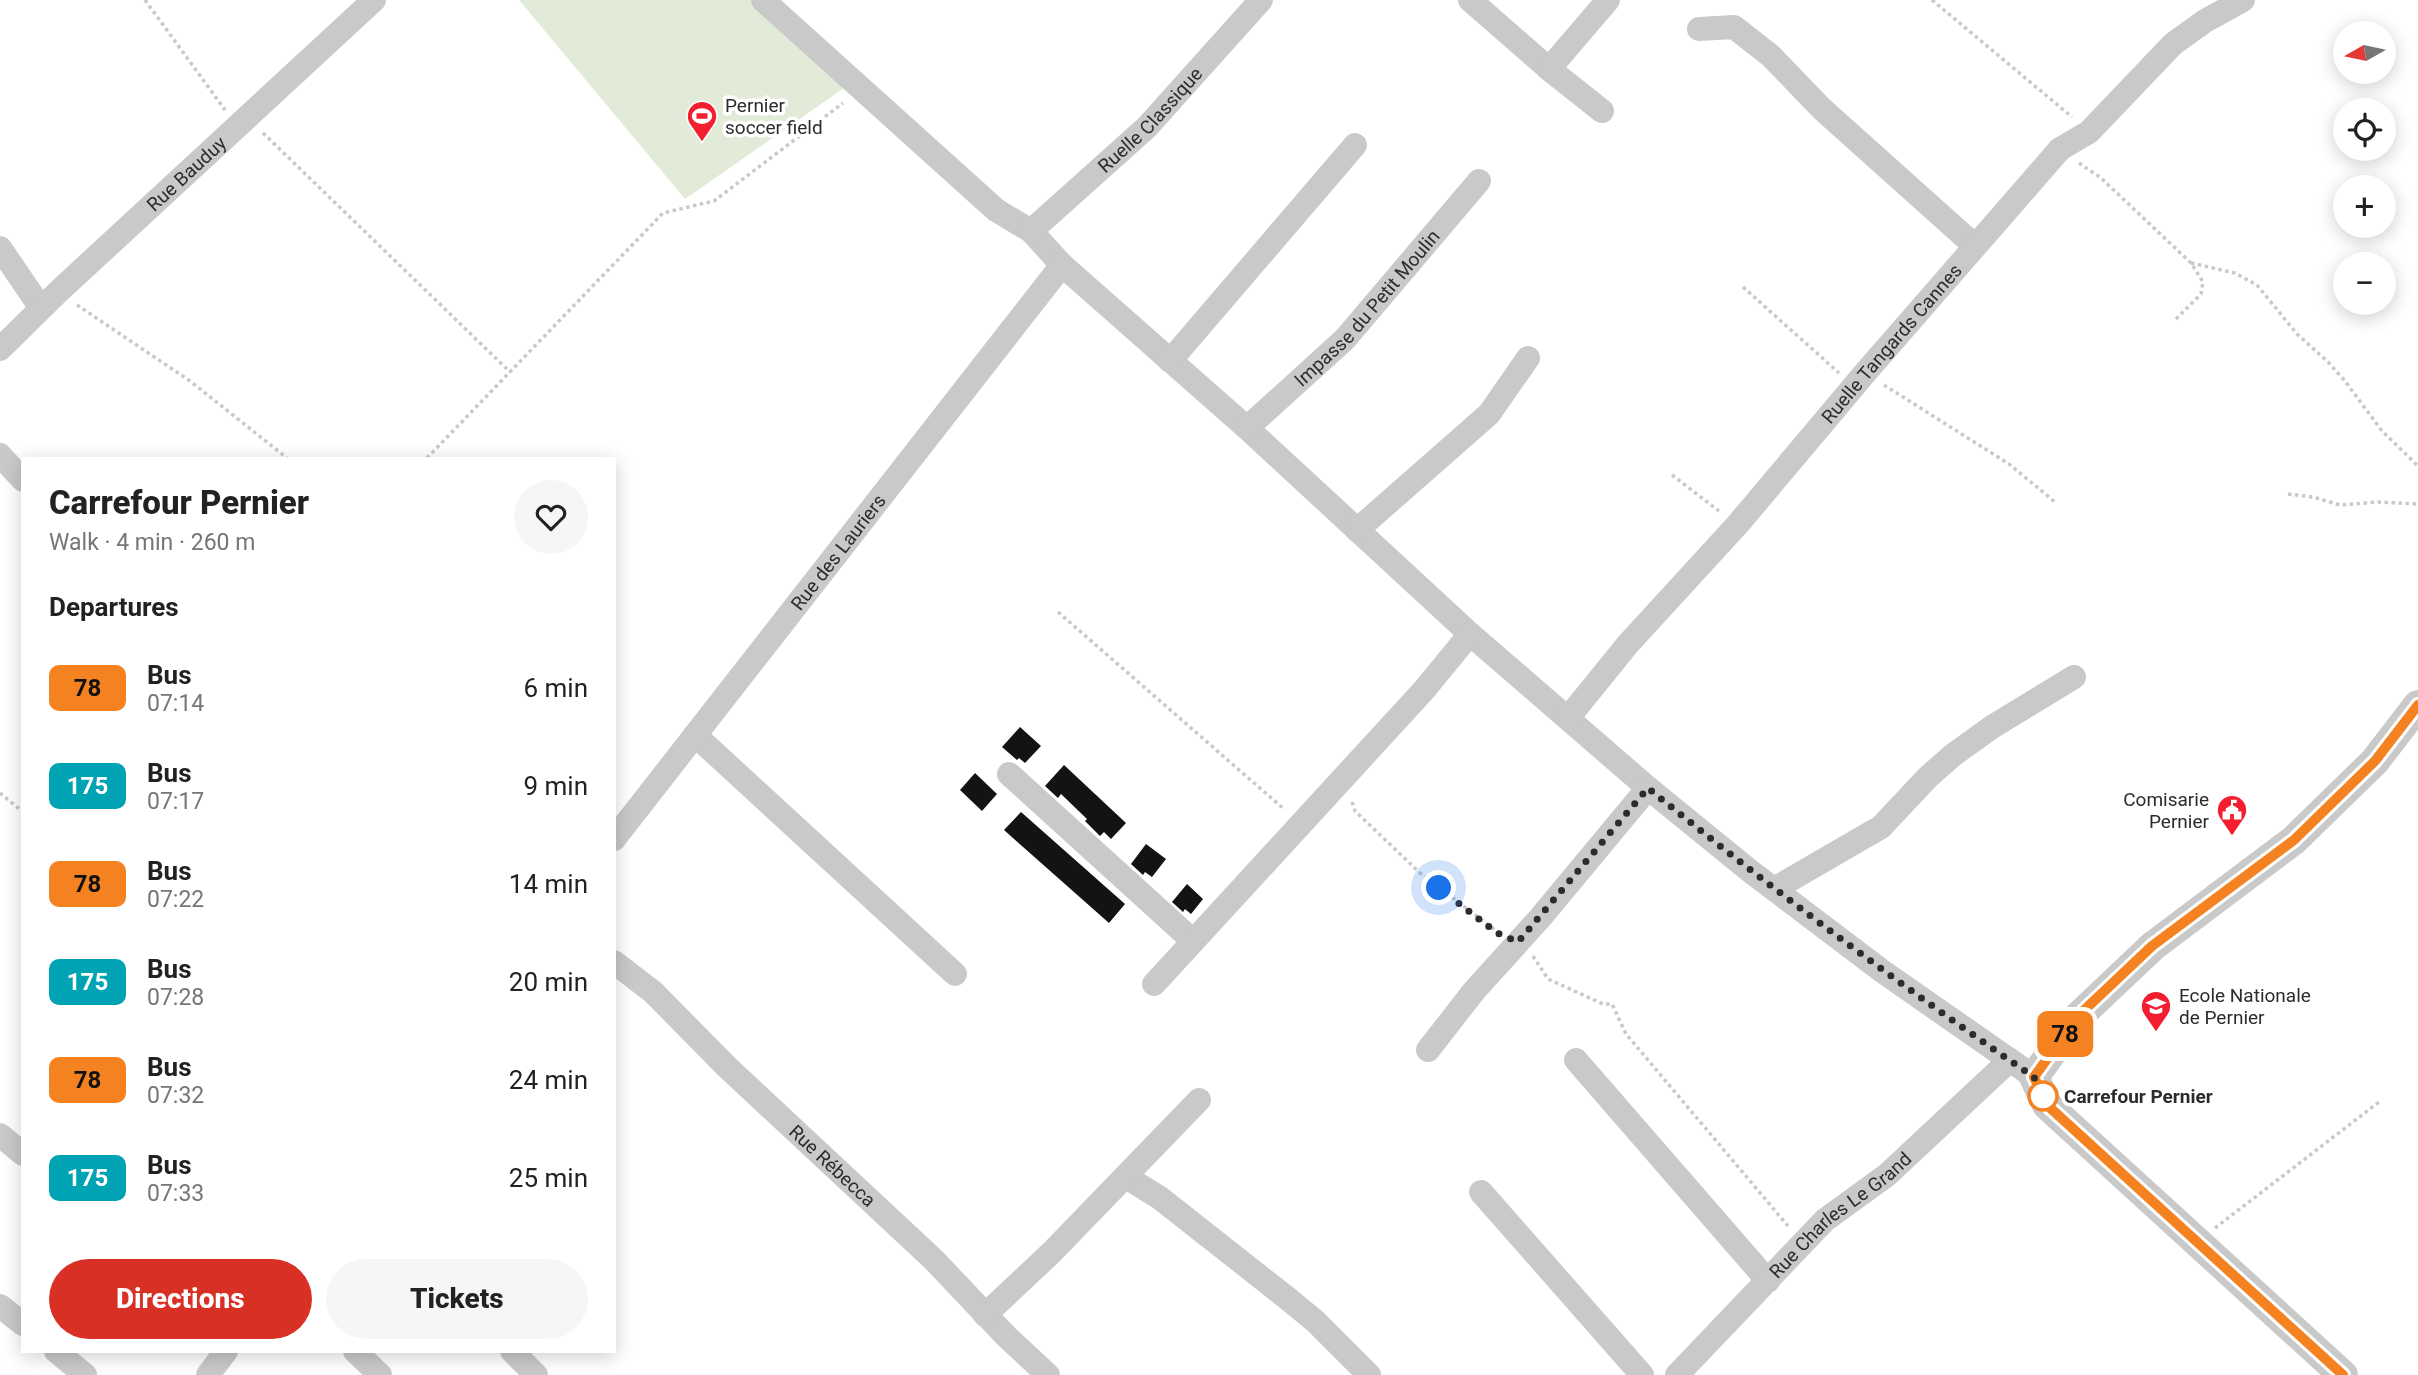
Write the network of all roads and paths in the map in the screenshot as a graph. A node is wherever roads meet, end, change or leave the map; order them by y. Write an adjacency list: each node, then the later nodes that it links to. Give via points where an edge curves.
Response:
1 (145, 0): 13 (path)
2 (374, 0): 13 (street, Rue Bauduy)
3 (763, 0): 11 (street)
4 (1261, 0): 18 (street, Ruelle Classique, via 1147,127)
5 (1470, 0): 10 (street)
6 (1608, 0): 10 (street)
7 (1933, 0): 14 (path)
8 (2243, 0): 14 (street, Ruelle Tangards Cannes, via 2173,44)
9 (1699, 29): 19 (street, via 1734,27 1771,56)
10 (1549, 69): 12 (street)
11 (862, 89): 18 (street, via 996,210); 29 (path, via 714,201 663,213)
12 (1602, 111)
13 (241, 121): 24 (street, Rue Bauduy); 29 (path)
14 (2089, 132): 16 (street, Ruelle Tangards Cannes)
15 (1355, 145): 28 (street)
16 (2060, 149): 19 (street, Ruelle Tangards Cannes); 21 (path, via 2101,178)
17 (1479, 181): 31 (street, Impasse du Petit Moulin, via 1345,339)
18 (1031, 231): 22 (street)
19 (1975, 246): 30 (street, Ruelle Tangards Cannes)
20 (0, 248): 24 (street)
21 (2190, 263): 25 (path, via 2203,282 2201,294); 35 (path, via 2235,273 2257,285 2297,334 2328,362 2382,431)
22 (1062, 265): 28 (street); 48 (street, Rue des Lauriers)
23 (1743, 287): 30 (path)
24 (50, 300): 26 (street, Rue Bauduy); 33 (path, via 190,381)
25 (2175, 320)
26 (0, 349)
27 (1528, 358): 42 (street, via 1489,414)
28 (1170, 361): 31 (street)
29 (510, 372): 34 (path)
30 (1859, 379): 39 (path, via 2009,464); 41 (street, Ruelle Tangards Cannes)
31 (1247, 428): 42 (street)
32 (0, 455): 37 (street)
33 (286, 457)
34 (428, 457)
35 (2418, 466)
36 (1672, 475): 41 (path)
37 (21, 478)
38 (2288, 494): 40 (path, via 2340,505)
39 (2055, 502)
40 (2418, 504)
41 (1738, 524): 47 (street, Ruelle Tangards Cannes, via 1628,644)
42 (1357, 530): 44 (street)
43 (1058, 612): 54 (path)
44 (1470, 634): 47 (street); 49 (street)
45 (2074, 677): 56 (street, via 1953,755 1881,827)
46 (2418, 705): 65 (street, via 2375,761 2294,840 2152,946 2077,1017)
47 (1568, 718): 51 (street)
48 (695, 735): 55 (street, Rue des Lauriers); 60 (street)
49 (1345, 774): 54 (street); 58 (path, via 1355,811 1420,873 1497,933)
50 (1009, 775): 57 (street)
51 (1648, 788): 56 (street); 58 (street)
52 (0, 793): 53 (path)
53 (21, 810)
54 (1300, 822): 57 (street)
55 (616, 836)
56 (1774, 889): 64 (street)
57 (1192, 940): 61 (street)
58 (1518, 942): 62 (street); 73 (path, via 1529,949 1548,979 1612,1004 1626,1034)
59 (616, 964): 76 (street, Rue Rébecca, via 653,992 934,1260)
60 (955, 974)
61 (1154, 984)
62 (1428, 1050)
63 (1576, 1060): 74 (street)
64 (2010, 1060): 65 (street); 73 (street, Rue Charles Le Grand, via 1887,1175 1825,1220)
65 (2034, 1077): 72 (street, via 2047,1105)
66 (1199, 1100): 70 (street)
67 (2379, 1102): 72 (path)
68 (0, 1135): 69 (street)
69 (21, 1152)
70 (1126, 1177): 76 (street); 88 (street, via 1279,1291)
71 (1481, 1192): 89 (street)
72 (2196, 1242): 82 (street)
73 (1803, 1243): 74 (street, Rue Charles Le Grand)
74 (1768, 1281): 90 (street, Rue Charles Le Grand)
75 (0, 1306): 77 (street)
76 (985, 1315): 87 (street, Rue Rébecca)
77 (21, 1322)
78 (58, 1353): 83 (street)
79 (224, 1353): 84 (street)
80 (357, 1353): 85 (street)
81 (514, 1353): 86 (street)
82 (2338, 1373)
83 (85, 1375)
84 (208, 1375)
85 (380, 1375)
86 (536, 1375)
87 (1048, 1375)
88 (1369, 1375)
89 (1642, 1375)
90 (1678, 1375)

